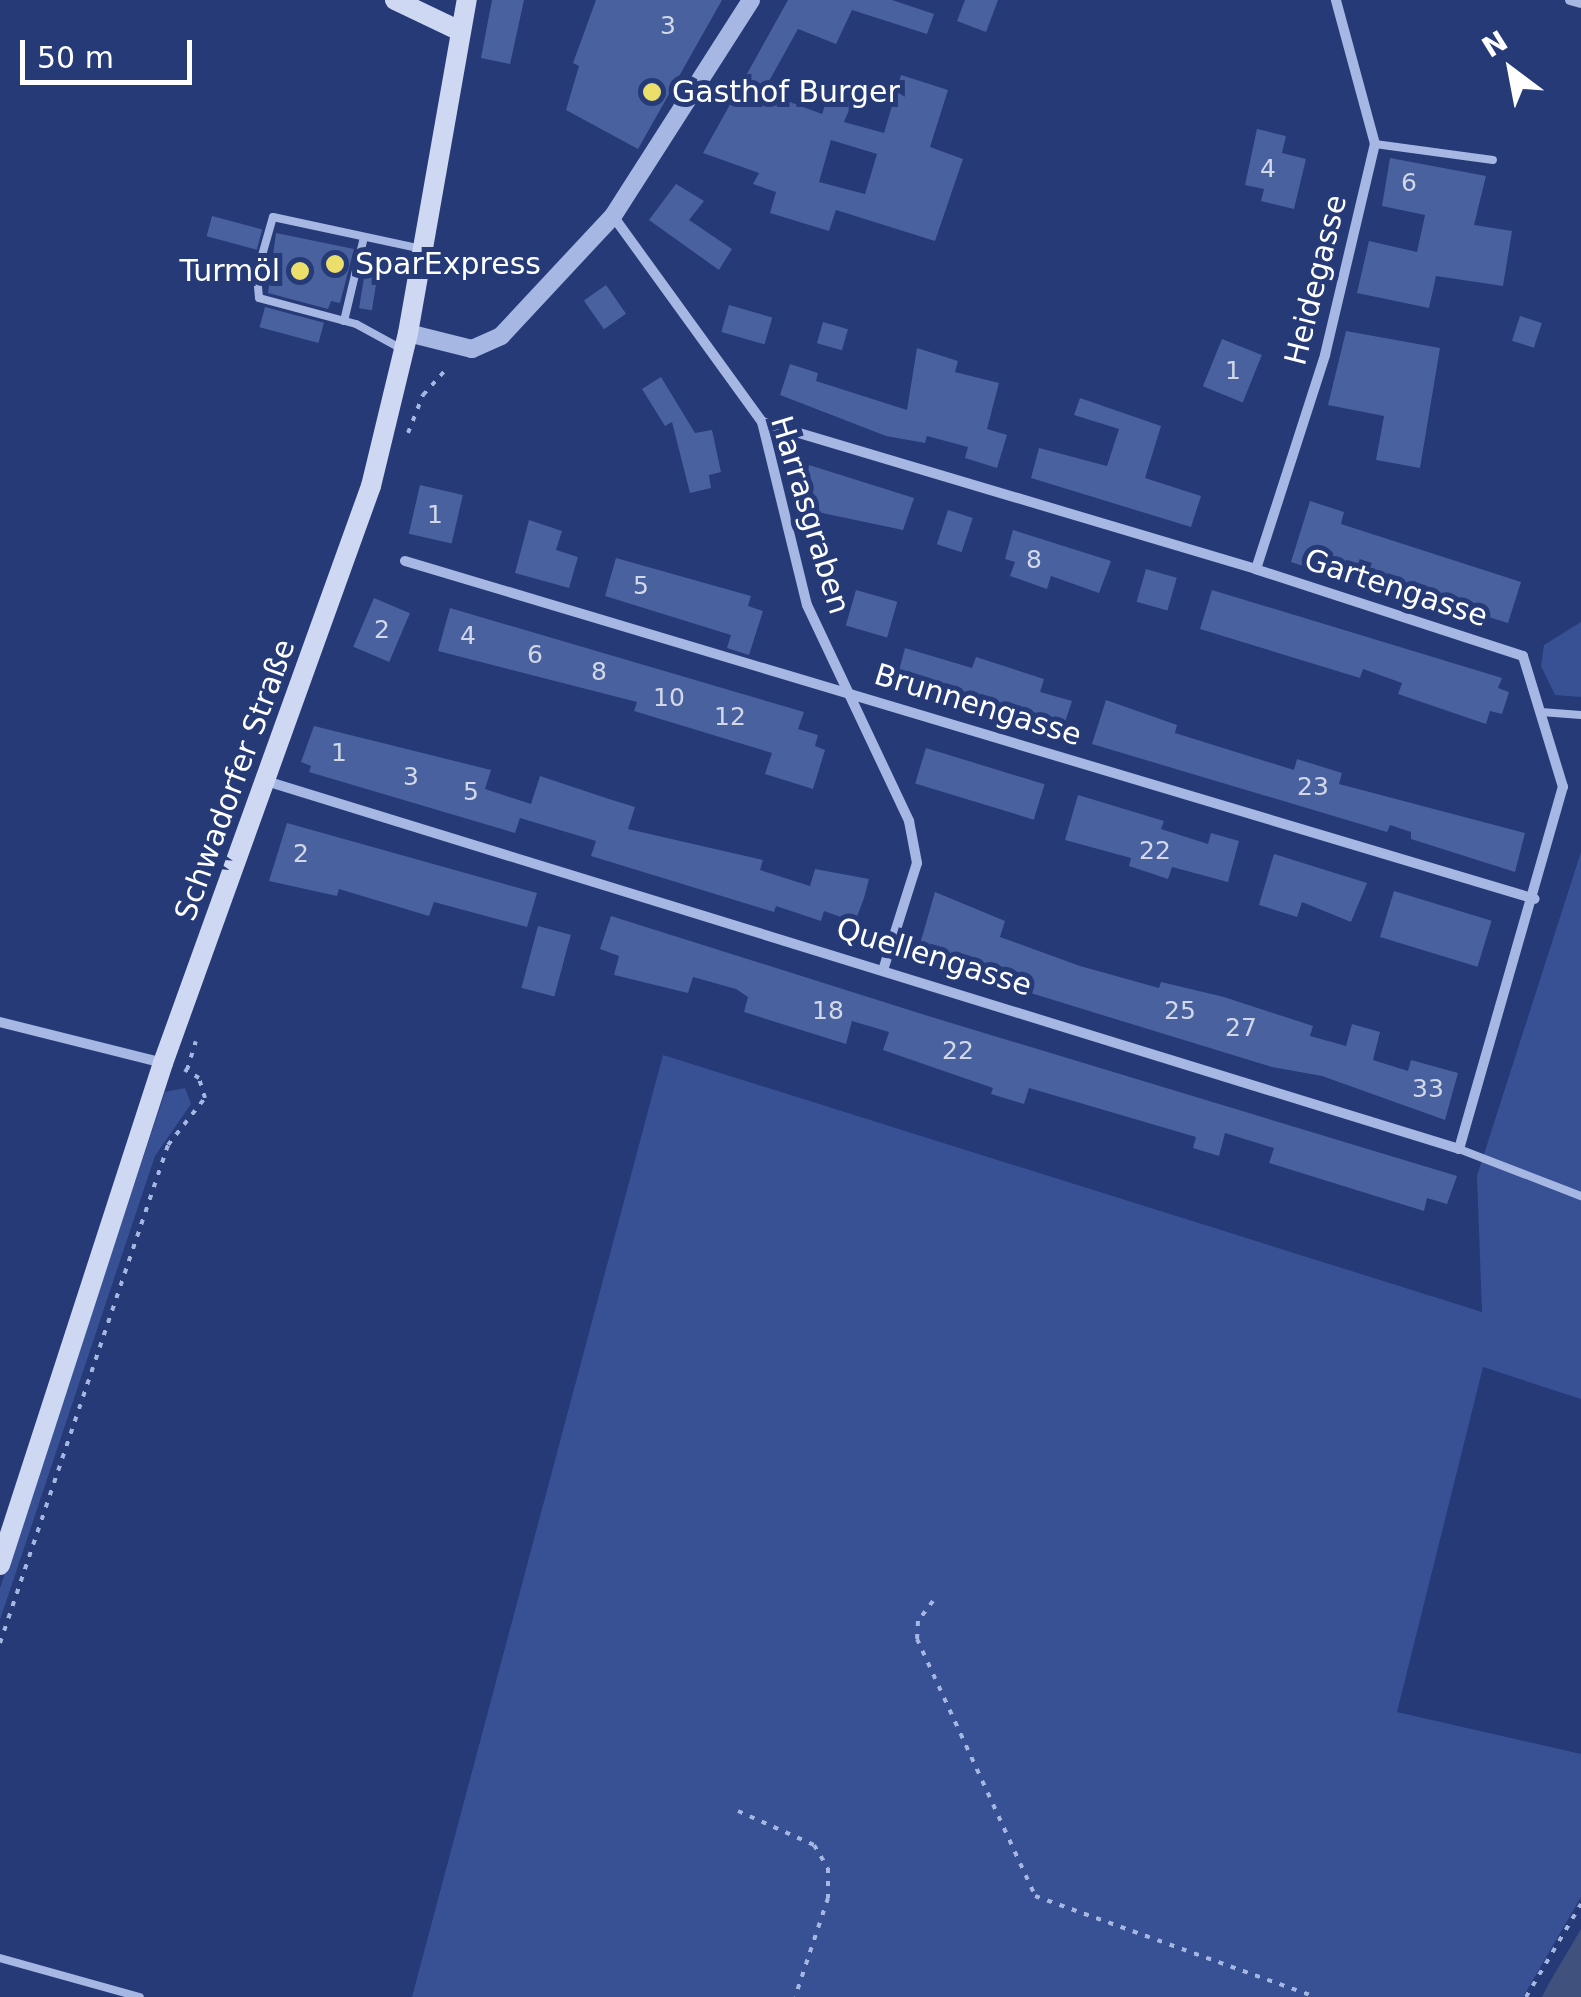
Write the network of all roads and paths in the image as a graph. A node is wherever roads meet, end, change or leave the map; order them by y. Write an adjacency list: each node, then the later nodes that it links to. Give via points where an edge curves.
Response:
1 (395, 0): 7 (main road)
2 (466, 0): 7 (main road, Schwadorfer Straße)
3 (750, 0): 10 (street)
4 (1336, 0): 8 (street, Heidegasse)
5 (1570, 0): 6 (street)
6 (1581, 2)
7 (460, 31): 12 (main road, Schwadorfer Straße)
8 (1375, 144): 9 (lane); 17 (street, Heidegasse, via 1325,355)
9 (1493, 160)
10 (613, 216): 14 (street, via 501,336 472,349); 15 (street, Harrasgraben)
11 (364, 237): 12 (lane); 13 (lane); 13 (lane, via 273,217 257,273 259,298)
12 (422, 249): 14 (main road, Schwadorfer Straße)
13 (344, 321): 14 (lane)
14 (406, 342): 21 (main road, Schwadorfer Straße, via 354,540)
15 (762, 422): 17 (street, Gartengasse); 18 (street, Harrasgraben, via 808,606)
16 (405, 561): 18 (street, Brunnengasse)
17 (1256, 569): 19 (street, Gartengasse, via 1523,656)
18 (843, 690): 22 (street, Brunnengasse); 23 (street, Harrasgraben, via 909,822 917,864)
19 (1541, 712): 20 (lane); 22 (street, Gartengasse, via 1563,787)
20 (1581, 715)
21 (266, 780): 23 (street, Quellengasse); 25 (main road, Schwadorfer Straße)
22 (1535, 899): 27 (street, Gartengasse)
23 (884, 967): 27 (street, Quellengasse)
24 (0, 1022): 25 (street)
25 (163, 1063): 29 (main road, Schwadorfer Straße)
26 (187, 1070): 31 (path, via 200,1078 206,1098 168,1145)
27 (1459, 1149): 28 (lane, Quellengasse)
28 (1581, 1196)
29 (0, 1565)
30 (934, 1600): 37 (path, via 918,1621 917,1639 1035,1896)
31 (0, 1642)
32 (738, 1811): 36 (path, via 814,1845 828,1868 828,1898)
33 (1581, 1904): 38 (path)
34 (0, 1958): 35 (lane)
35 (140, 1997)
36 (796, 1997)
37 (1315, 1997)
38 (1526, 1997)

